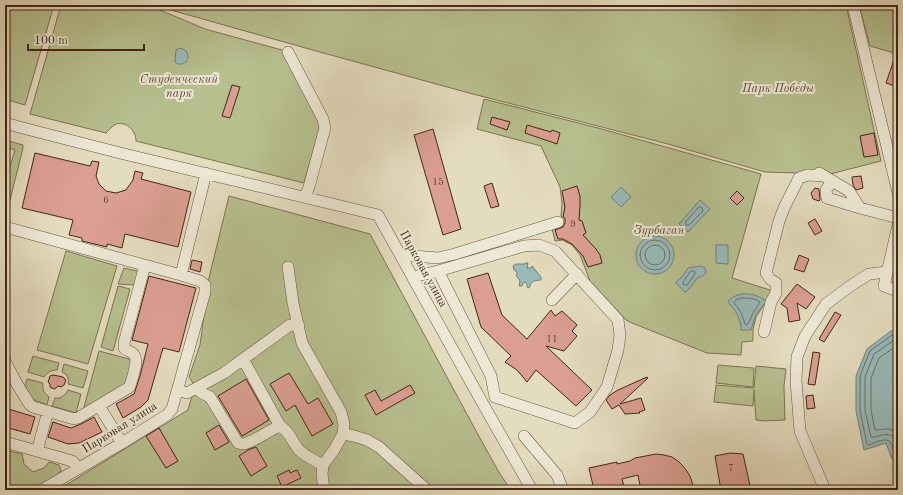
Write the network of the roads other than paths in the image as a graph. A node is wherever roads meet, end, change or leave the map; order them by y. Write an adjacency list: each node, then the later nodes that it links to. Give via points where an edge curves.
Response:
1 (853, 5): 7 (street)
2 (288, 52): 8 (street, via 323,119 325,128 310,187)
3 (5, 123): 5 (street, Парковая улица)
4 (812, 168): 6 (street)
5 (206, 173): 8 (street, Парковая улица); 20 (street)
6 (828, 179): 9 (street, via 849,191); 9 (street, via 827,198); 25 (street, via 808,176 799,178 778,221 766,273 776,283 776,293 771,302)
7 (898, 193)
8 (305, 197): 14 (street, Парковая улица, via 378,215)
9 (860, 208): 10 (street)
10 (898, 218)
11 (558, 222): 14 (street, via 438,258)
12 (898, 225): 18 (street)
13 (5, 227): 15 (street, Парковая улица)
14 (401, 255): 21 (street, Парковая улица)
15 (145, 265): 20 (street, Парковая улица); 33 (street, via 124,343 124,348 132,352 136,358 130,386)
16 (288, 267): 24 (street)
17 (438, 271): 19 (street, via 524,246 539,245 555,251); 21 (street); 31 (street, via 492,376)
18 (887, 272): 22 (street, via 884,286); 48 (street, via 869,274 826,304 805,336 797,357 800,431)
19 (577, 274): 23 (street); 31 (street, via 618,320 618,350 607,387 590,412 575,423)
20 (181, 275): 30 (street, Парковая улица, via 200,281 205,292)
21 (413, 277): 32 (street, Парковая улица)
22 (898, 291)
23 (552, 300)
24 (299, 326): 26 (street, via 290,325); 36 (street, via 302,343 342,412)
25 (764, 332)
26 (243, 359): 29 (street); 35 (street)
27 (5, 361): 28 (street)
28 (8, 377): 34 (street, via 17,384 30,405)
29 (196, 388): 30 (street, via 187,393); 35 (street, via 210,397 238,443 250,442)
30 (178, 390): 39 (street, Парковая улица, via 172,409 167,415)
31 (495, 397): 32 (street)
32 (483, 404): 46 (street, Парковая улица)
33 (99, 406): 34 (street, via 78,418); 39 (street)
34 (48, 411): 40 (street)
35 (280, 426): 41 (street, via 301,452)
36 (343, 434): 41 (street); 45 (street, via 367,440 379,447)
37 (524, 436): 47 (street, via 557,475)
38 (5, 442): 40 (street)
39 (122, 443): 42 (street, Парковая улица)
40 (37, 451): 42 (street, via 72,461)
41 (323, 465): 44 (street)
42 (78, 469): 43 (street, Парковая улица)
43 (42, 490)
44 (324, 490)
45 (427, 490)
46 (532, 490)
47 (563, 490)
48 (825, 490)

